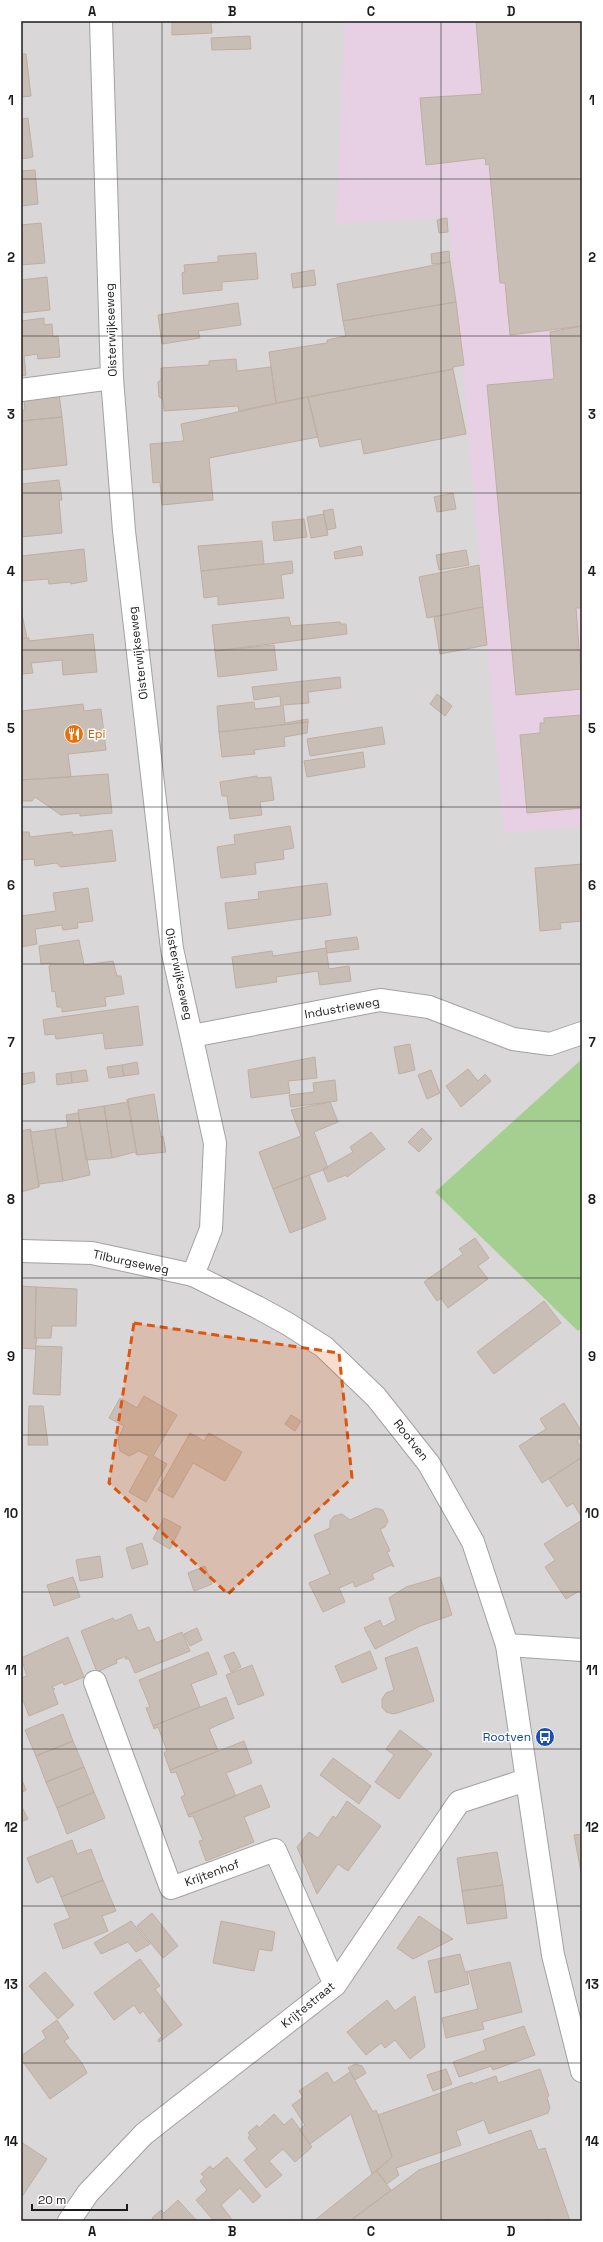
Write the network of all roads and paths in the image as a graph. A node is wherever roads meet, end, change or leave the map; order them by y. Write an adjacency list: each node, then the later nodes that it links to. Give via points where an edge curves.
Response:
1 (101, 21): 2 (street, Oisterwijkseweg)
2 (112, 378): 3 (street); 5 (street, Oisterwijkseweg, via 124,531 172,949)
3 (21, 390)
4 (582, 1033): 5 (street, Industrieweg, via 550,1044 513,1039 429,1007 380,1000)
5 (192, 1036): 7 (street, Oisterwijkseweg, via 215,1143 211,1229)
6 (21, 1251): 7 (street, Tilburgseweg, via 92,1252)
7 (193, 1275): 8 (street, Rootven, via 294,1328 324,1348 376,1397 429,1464 473,1542)
8 (507, 1645): 9 (street); 11 (street, Rootven)
9 (582, 1650)
10 (95, 1682): 12 (street, Krijtenhof, via 172,1888 276,1850)
11 (526, 1780): 12 (street, Krijtestraat, via 460,1802); 13 (street, Rootven, via 553,1955)
12 (335, 1985): 14 (street, Krijtestraat, via 144,2134 88,2193)
13 (582, 2071)
14 (69, 2221)

